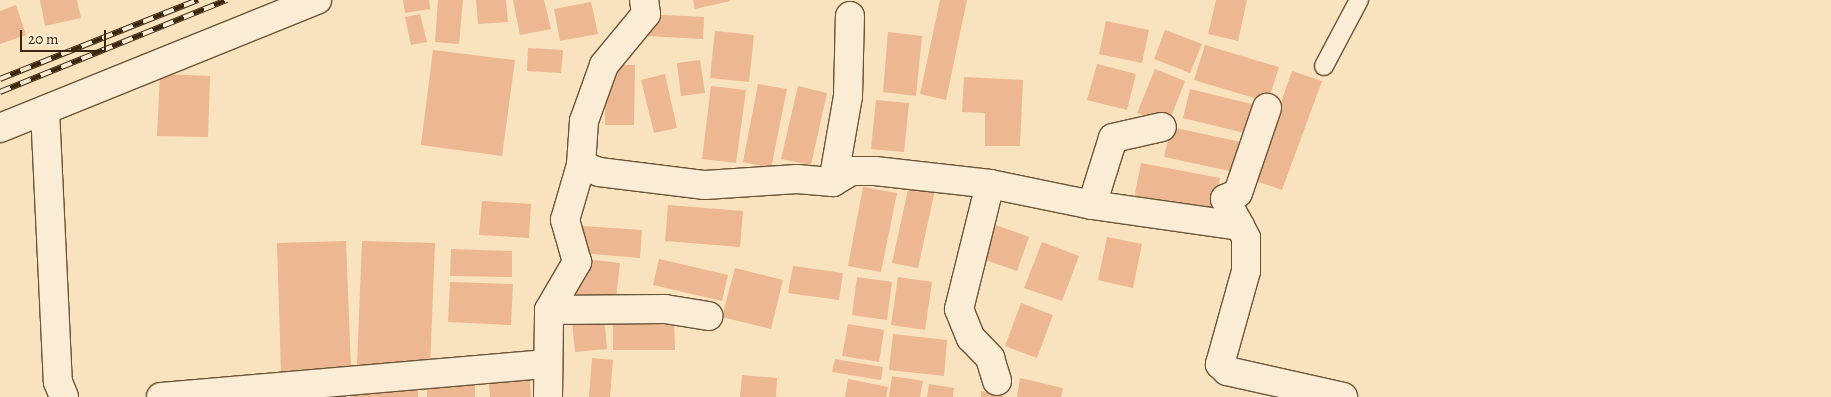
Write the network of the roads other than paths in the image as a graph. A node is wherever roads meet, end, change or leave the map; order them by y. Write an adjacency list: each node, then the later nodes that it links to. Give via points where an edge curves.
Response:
1 (316, 0): 7 (street)
2 (644, 0): 10 (street, via 646,14 604,65 584,121)
3 (1359, 0): 5 (lane)
4 (850, 16): 11 (street, via 848,96)
5 (1324, 66)
6 (1267, 108): 14 (street, via 1238,193 1225,199)
7 (45, 110): 9 (street); 19 (street, via 58,382)
8 (1162, 127): 13 (street, via 1113,138)
9 (0, 128)
10 (581, 165): 11 (street, via 599,172 705,185 797,178); 15 (street, via 565,220 577,262)
11 (833, 182): 12 (street, via 851,172 875,171)
12 (990, 184): 13 (street); 18 (street, via 960,309 971,338 990,358)
13 (1092, 205): 14 (street)
14 (1240, 226): 22 (street, via 1246,238 1246,271 1220,364 1227,371)
15 (549, 310): 16 (street, via 665,309); 17 (street)
16 (708, 316)
17 (548, 364): 20 (street); 21 (street)
18 (997, 381)
19 (64, 397)
20 (161, 397)
21 (548, 397)
22 (1343, 397)

